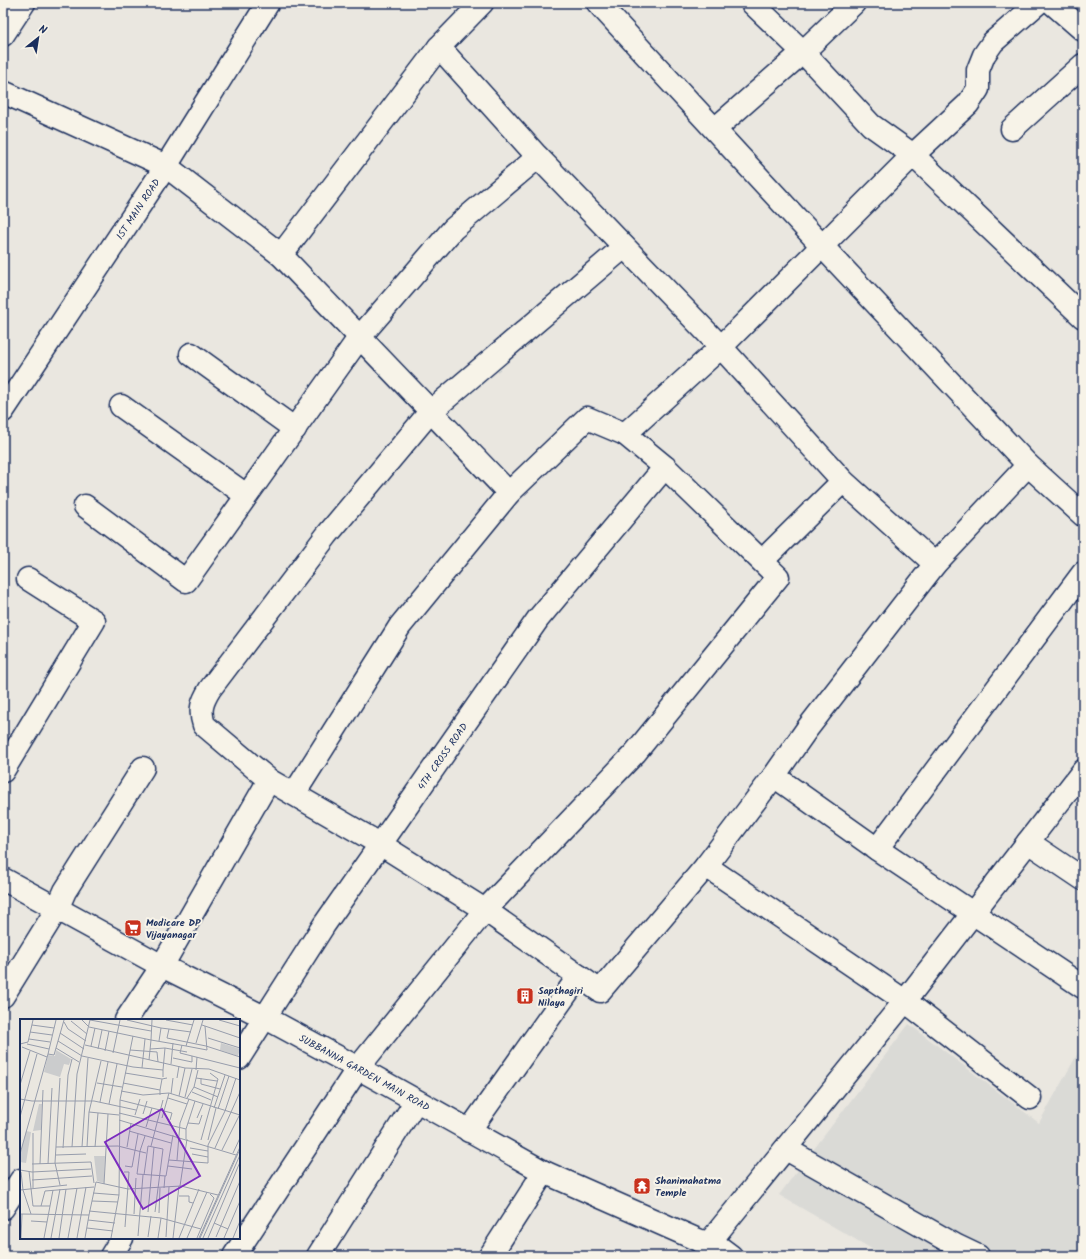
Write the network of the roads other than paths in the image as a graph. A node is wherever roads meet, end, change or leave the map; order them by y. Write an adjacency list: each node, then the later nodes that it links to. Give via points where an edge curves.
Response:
1 (24, 3): 10 (street)
2 (268, 3): 19 (street, 1ST MAIN ROAD)
3 (482, 3): 11 (street)
4 (599, 3): 15 (street)
5 (752, 3): 12 (street)
6 (854, 3): 12 (street)
7 (1038, 3): 17 (street, via 993,42 978,70 978,89 968,104)
8 (1052, 3): 9 (street)
9 (1083, 30)
10 (3, 35)
11 (439, 47): 18 (street); 22 (street)
12 (803, 52): 15 (street); 17 (street, via 871,125)
13 (1083, 65): 16 (street)
14 (3, 92): 19 (street)
15 (715, 129): 20 (street)
16 (1012, 129)
17 (913, 155): 20 (street); 23 (street)
18 (538, 157): 21 (street); 24 (street, via 453,229)
19 (166, 166): 22 (street); 28 (street, 1ST MAIN ROAD)
20 (822, 246): 25 (street); 32 (street)
21 (624, 247): 25 (street); 29 (street)
22 (281, 255): 24 (street)
23 (1083, 317)
24 (359, 338): 29 (street); 30 (street)
25 (721, 348): 31 (street); 34 (street)
26 (191, 354): 30 (street)
27 (121, 406): 36 (street)
28 (3, 411)
29 (430, 412): 35 (street); 47 (street, via 327,535 202,703 201,716 204,725)
30 (295, 430): 36 (street)
31 (625, 434): 33 (street); 35 (street, via 587,418)
32 (1028, 465): 38 (street); 40 (street)
33 (665, 468): 39 (street); 50 (street, 4TH CROSS ROAD, via 538,619)
34 (843, 481): 39 (street); 40 (street)
35 (509, 493): 48 (street, via 400,626)
36 (246, 495): 37 (street, via 186,581)
37 (85, 506)
38 (1083, 515)
39 (762, 561): 56 (street, via 778,577 635,753)
40 (935, 564): 46 (street, via 807,729)
41 (1083, 573): 51 (street)
42 (28, 579): 44 (street, via 94,621)
43 (143, 768): 55 (street, via 65,891)
44 (3, 771)
45 (1083, 771): 49 (street)
46 (774, 776): 51 (street); 52 (street)
47 (269, 780): 48 (street); 58 (street)
48 (294, 794): 50 (street)
49 (1028, 842): 54 (street); 57 (street)
50 (380, 844): 56 (street); 63 (street, 4TH CROSS ROAD, via 324,925)
51 (877, 849): 57 (street)
52 (706, 866): 59 (street, via 600,991); 62 (street)
53 (3, 879): 55 (street, SUBBANNA GARDEN MAIN ROAD)
54 (1083, 879)
55 (57, 909): 58 (street, SUBBANNA GARDEN MAIN ROAD); 61 (street)
56 (485, 910): 59 (street); 66 (street)
57 (973, 912): 60 (street); 62 (street)
58 (162, 966): 63 (street, SUBBANNA GARDEN MAIN ROAD); 64 (street)
59 (579, 976): 69 (street)
60 (1083, 987)
61 (3, 996)
62 (905, 1001): 67 (street); 70 (street)
63 (266, 1018): 65 (street, 4TH CROSS ROAD); 66 (street, SUBBANNA GARDEN MAIN ROAD)
64 (127, 1019)
65 (240, 1057)
66 (358, 1068): 68 (street, SUBBANNA GARDEN MAIN ROAD); 77 (street)
67 (1030, 1098)
68 (416, 1101): 69 (street, SUBBANNA GARDEN MAIN ROAD); 78 (street)
69 (469, 1131): 71 (street, SUBBANNA GARDEN MAIN ROAD)
70 (786, 1149): 75 (street); 81 (street)
71 (544, 1172): 75 (street, SUBBANNA GARDEN MAIN ROAD); 79 (street)
72 (20, 1182): 73 (street)
73 (3, 1208)
74 (121, 1239): 76 (street)
75 (698, 1247): 80 (street, SUBBANNA GARDEN MAIN ROAD, via 719,1247)
76 (111, 1256)
77 (234, 1256)
78 (318, 1256)
79 (490, 1256)
80 (731, 1256)
81 (978, 1256)

